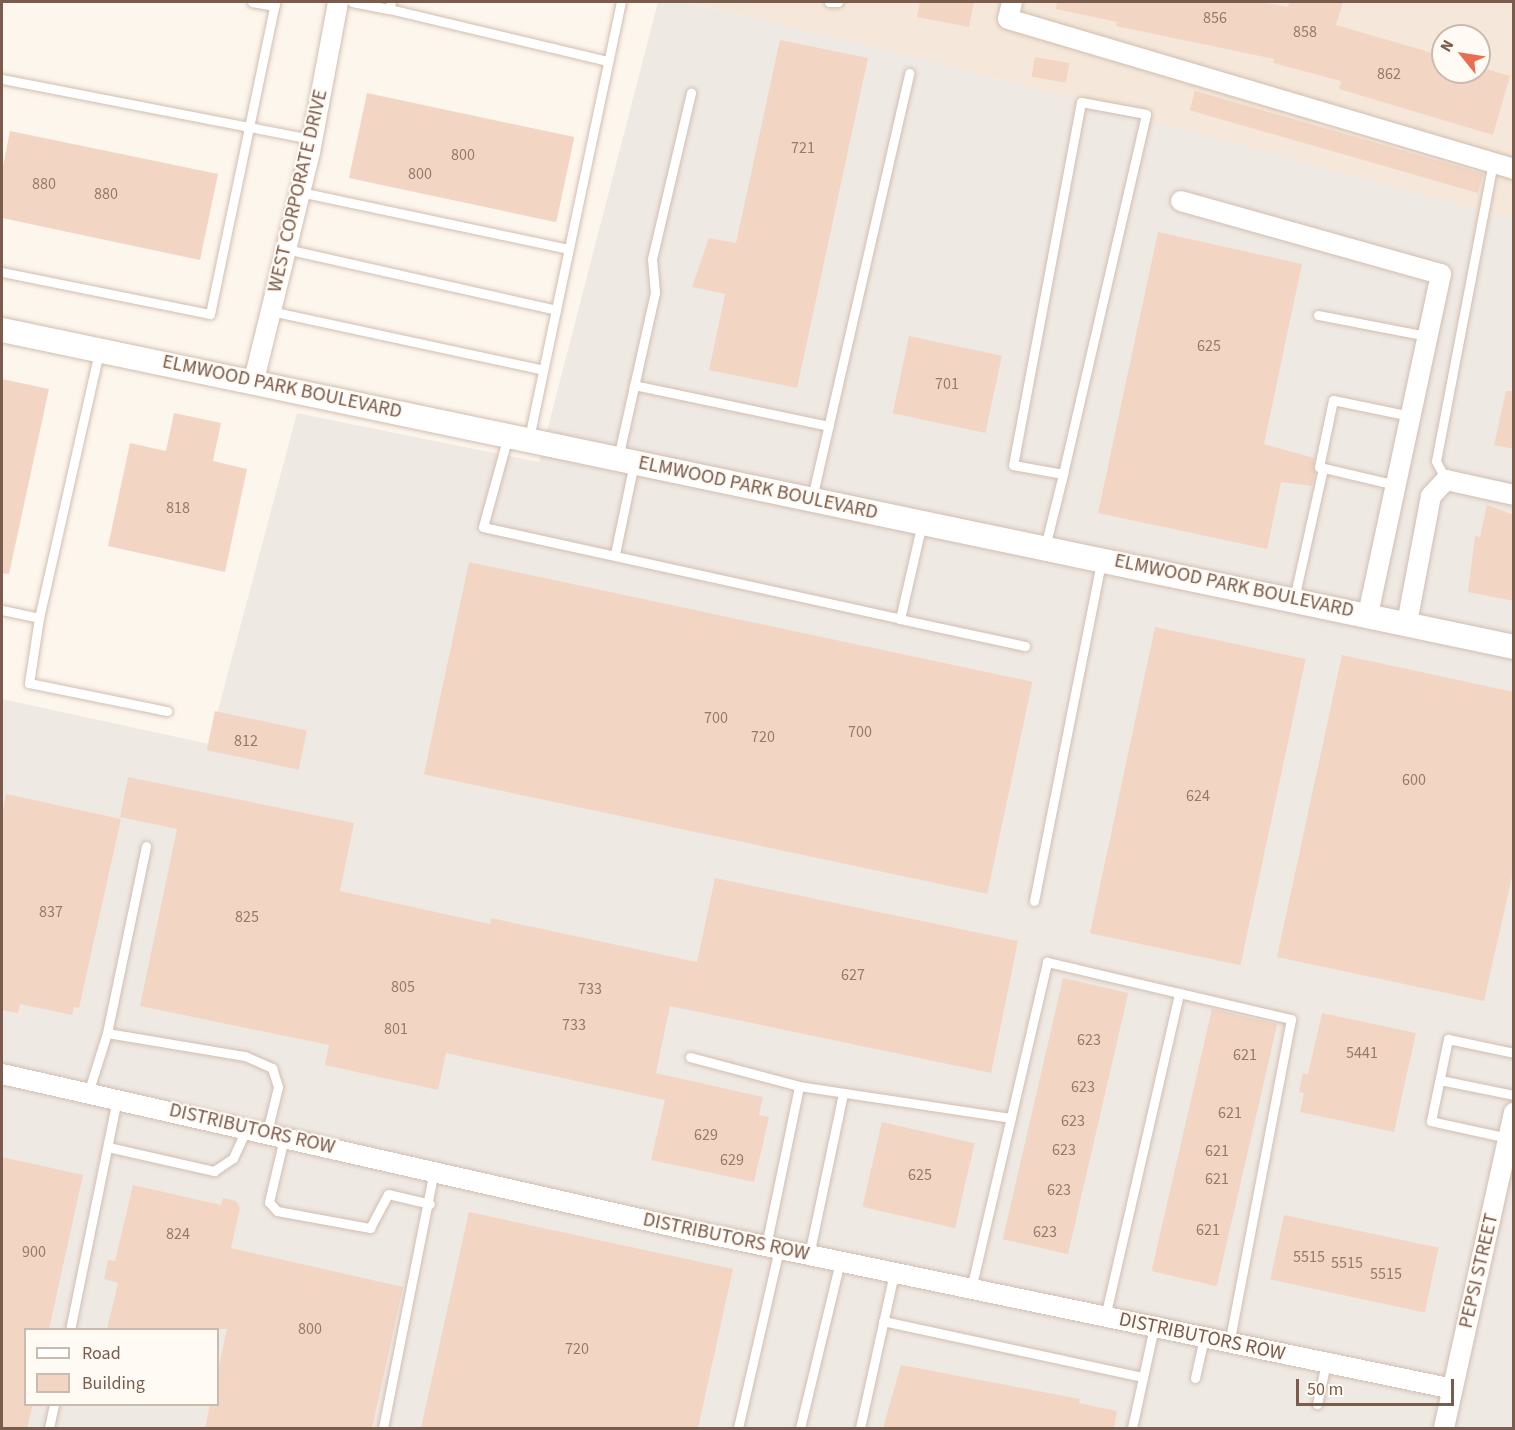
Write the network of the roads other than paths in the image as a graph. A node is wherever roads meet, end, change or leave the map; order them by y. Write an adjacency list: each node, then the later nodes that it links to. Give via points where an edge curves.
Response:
1 (252, 2): 8 (lane)
2 (338, 2): 15 (street, WEST CORPORATE DRIVE)
3 (352, 2): 9 (lane)
4 (621, 2): 10 (lane)
5 (829, 2): 6 (lane)
6 (838, 2)
7 (1012, 2): 16 (street, via 1008,19)
8 (275, 4): 14 (lane)
9 (390, 5): 10 (lane)
10 (608, 61): 21 (lane)
11 (909, 73): 33 (lane)
12 (2, 79): 14 (lane)
13 (691, 93): 31 (lane, via 652,259 655,293)
14 (251, 128): 15 (lane); 22 (lane, via 210,314)
15 (312, 139): 18 (street, WEST CORPORATE DRIVE)
16 (1493, 163): 17 (street); 38 (lane, via 1436,461)
17 (1514, 169)
18 (300, 192): 20 (street, WEST CORPORATE DRIVE); 21 (lane)
19 (1181, 201): 27 (street, via 1441,274)
20 (286, 249): 23 (lane); 24 (street, WEST CORPORATE DRIVE)
21 (568, 249): 23 (lane)
22 (2, 272)
23 (556, 310): 29 (lane)
24 (271, 312): 29 (lane); 30 (street, WEST CORPORATE DRIVE)
25 (1318, 315): 27 (lane)
26 (2, 330): 28 (street, ELMWOOD PARK BOULEVARD)
27 (1427, 336): 32 (street)
28 (99, 349): 30 (street, ELMWOOD PARK BOULEVARD); 49 (lane)
29 (543, 370): 34 (lane)
30 (254, 380): 34 (street, ELMWOOD PARK BOULEVARD)
31 (634, 386): 33 (lane); 35 (lane)
32 (1410, 416): 36 (lane, via 1333,400 1320,467); 39 (street)
33 (829, 426): 41 (lane)
34 (519, 436): 35 (street, ELMWOOD PARK BOULEVARD); 44 (lane, via 483,527)
35 (627, 459): 41 (street, ELMWOOD PARK BOULEVARD); 44 (lane)
36 (1323, 468): 39 (lane); 46 (lane)
37 (1063, 474): 37 (lane, via 1013,465 1081,102 1146,114); 43 (lane)
38 (1446, 480): 40 (street); 51 (street, via 1431,496)
39 (1396, 485): 48 (street)
40 (1514, 495)
41 (811, 500): 42 (street, ELMWOOD PARK BOULEVARD)
42 (922, 523): 43 (street, ELMWOOD PARK BOULEVARD); 50 (lane)
43 (1044, 547): 45 (street, ELMWOOD PARK BOULEVARD)
44 (615, 554): 50 (lane)
45 (1102, 560): 46 (street, ELMWOOD PARK BOULEVARD); 56 (lane)
46 (1294, 599): 48 (street, ELMWOOD PARK BOULEVARD)
47 (2, 610): 49 (lane)
48 (1368, 614): 51 (street, ELMWOOD PARK BOULEVARD)
49 (39, 618): 54 (lane, via 29,682)
50 (900, 619): 52 (lane)
51 (1407, 623): 53 (street, ELMWOOD PARK BOULEVARD)
52 (1025, 646)
53 (1514, 647)
54 (167, 711)
55 (146, 846): 58 (lane)
56 (1034, 901)
57 (1179, 993): 69 (lane, via 1047,962); 82 (lane); 87 (lane, via 1292,1019)
58 (107, 1033): 64 (lane); 71 (lane, via 245,1056 272,1068 278,1087)
59 (1514, 1053): 62 (lane, via 1448,1040)
60 (690, 1057): 63 (lane)
61 (2, 1074): 64 (street, DISTRIBUTORS ROW)
62 (1440, 1080): 66 (lane); 72 (lane, via 1431,1121)
63 (799, 1086): 65 (lane); 77 (lane)
64 (88, 1093): 67 (street, DISTRIBUTORS ROW)
65 (843, 1094): 69 (lane); 78 (lane)
66 (1514, 1095)
67 (117, 1099): 70 (street, DISTRIBUTORS ROW); 73 (lane)
68 (1514, 1113): 72 (street, PEPSI STREET)
69 (1011, 1118): 81 (lane)
70 (247, 1128): 71 (street, DISTRIBUTORS ROW); 73 (lane, via 233,1158 214,1171)
71 (276, 1134): 74 (street, DISTRIBUTORS ROW); 76 (lane, via 269,1202 277,1211 370,1227 388,1194)
72 (1508, 1138): 75 (street, PEPSI STREET)
73 (108, 1147): 85 (lane)
74 (434, 1171): 76 (lane); 77 (street, DISTRIBUTORS ROW)
75 (1505, 1195): 91 (street, PEPSI STREET)
76 (430, 1204): 95 (lane)
77 (773, 1247): 78 (street, DISTRIBUTORS ROW); 96 (lane)
78 (809, 1255): 79 (street, DISTRIBUTORS ROW)
79 (840, 1261): 80 (street, DISTRIBUTORS ROW); 97 (lane)
80 (894, 1273): 81 (street, DISTRIBUTORS ROW); 83 (lane)
81 (971, 1289): 82 (street, DISTRIBUTORS ROW)
82 (1105, 1317): 84 (street, DISTRIBUTORS ROW)
83 (883, 1322): 89 (lane); 98 (lane)
84 (1154, 1327): 86 (street, DISTRIBUTORS ROW); 89 (lane)
85 (70, 1328)
86 (1204, 1338): 87 (street, DISTRIBUTORS ROW); 90 (lane)
87 (1229, 1343): 88 (street, DISTRIBUTORS ROW)
88 (1326, 1363): 91 (street, DISTRIBUTORS ROW); 92 (lane)
89 (1143, 1377): 99 (lane)
90 (1195, 1378)
91 (1453, 1389): 100 (street, PEPSI STREET)
92 (1317, 1404)
93 (54, 1406): 94 (lane)
94 (49, 1428)
95 (383, 1428)
96 (738, 1428)
97 (800, 1428)
98 (860, 1428)
99 (1132, 1428)
100 (1444, 1428)

